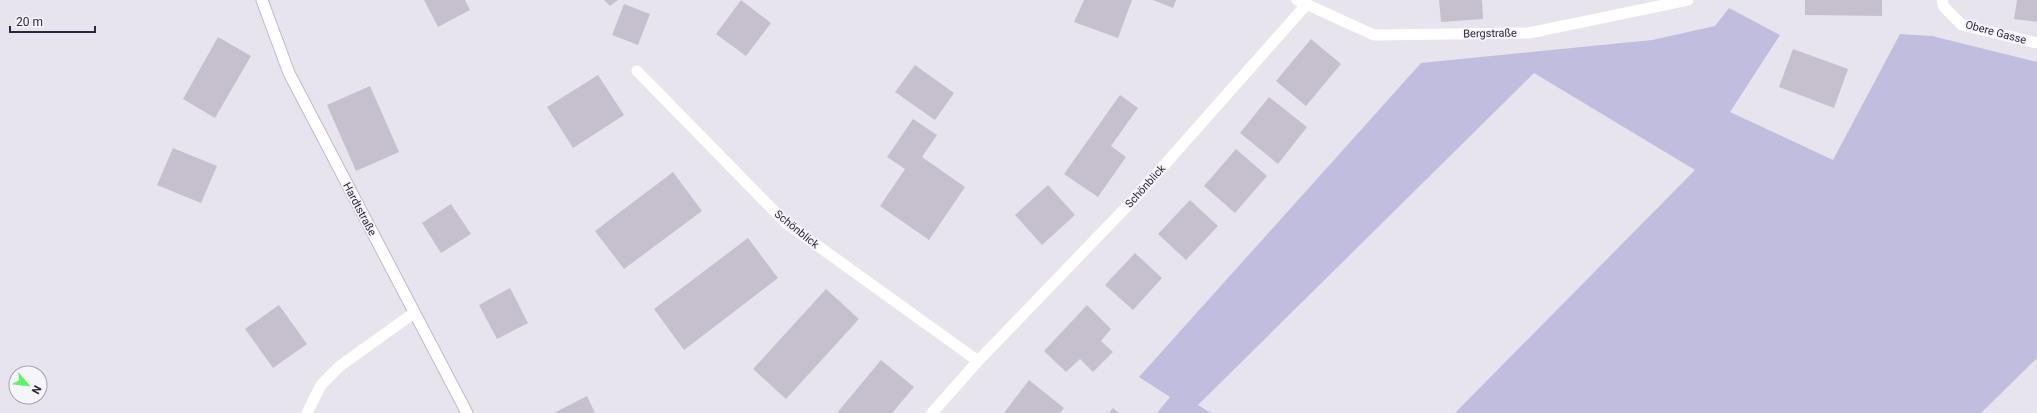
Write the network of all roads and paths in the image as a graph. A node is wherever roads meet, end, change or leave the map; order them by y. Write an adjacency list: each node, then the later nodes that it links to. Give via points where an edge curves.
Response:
1 (262, 0): 7 (street, Hardtstraße, via 289,73)
2 (1688, 0): 4 (street, Bergstraße, via 1529,33 1374,35)
3 (1942, 0): 5 (street, Obere Gasse, via 1944,7 1962,25)
4 (1303, 2): 8 (street, Schönblick, via 1136,197)
5 (2037, 43)
6 (637, 71): 8 (street, Schönblick, via 786,223)
7 (414, 313): 9 (street, via 340,366 321,385); 10 (street, Hardtstraße)
8 (978, 361): 11 (street, Schönblick)
9 (308, 413)
10 (467, 413)
11 (932, 413)

